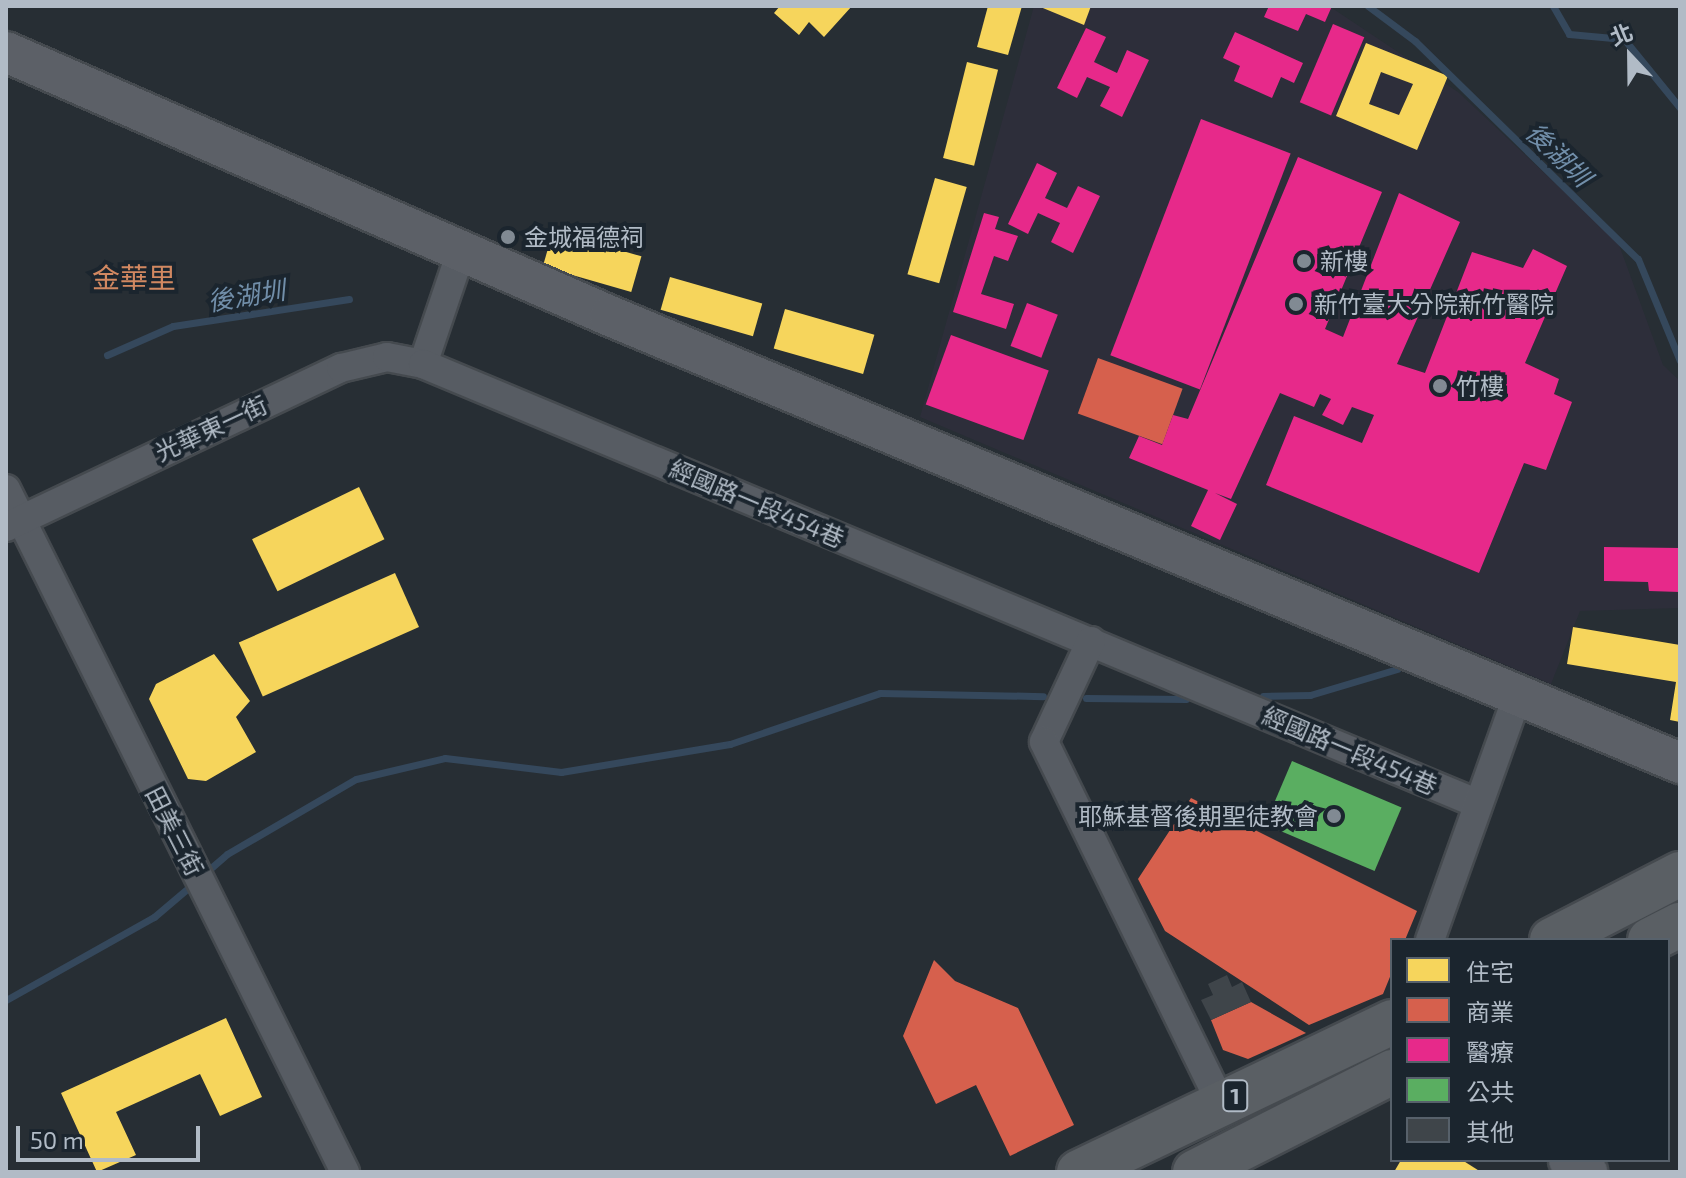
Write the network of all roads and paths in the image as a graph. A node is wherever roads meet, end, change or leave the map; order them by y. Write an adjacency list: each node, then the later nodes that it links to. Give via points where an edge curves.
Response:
1 (6, 52): 2 (street)
2 (461, 252): 3 (street); 7 (street)
3 (423, 364): 5 (street, 光華東一街, via 387,357 341,368); 6 (street, 經國路一段454巷)
4 (6, 489): 5 (street, 田美三街)
5 (13, 523): 18 (street, 田美三街)
6 (1091, 641): 9 (street, 經國路一段454巷); 17 (street, via 1044,742)
7 (1518, 694): 8 (street); 9 (street)
8 (1680, 763)
9 (1476, 803): 12 (street)
10 (1680, 874): 13 (main road)
11 (1680, 925): 14 (main road)
12 (1431, 938)
13 (1556, 938)
14 (1654, 938)
15 (1390, 1023): 17 (main road, 1)
16 (1390, 1073): 20 (main road, 1)
17 (1221, 1103): 19 (main road, 1)
18 (345, 1172)
19 (1079, 1172)
20 (1195, 1172)

